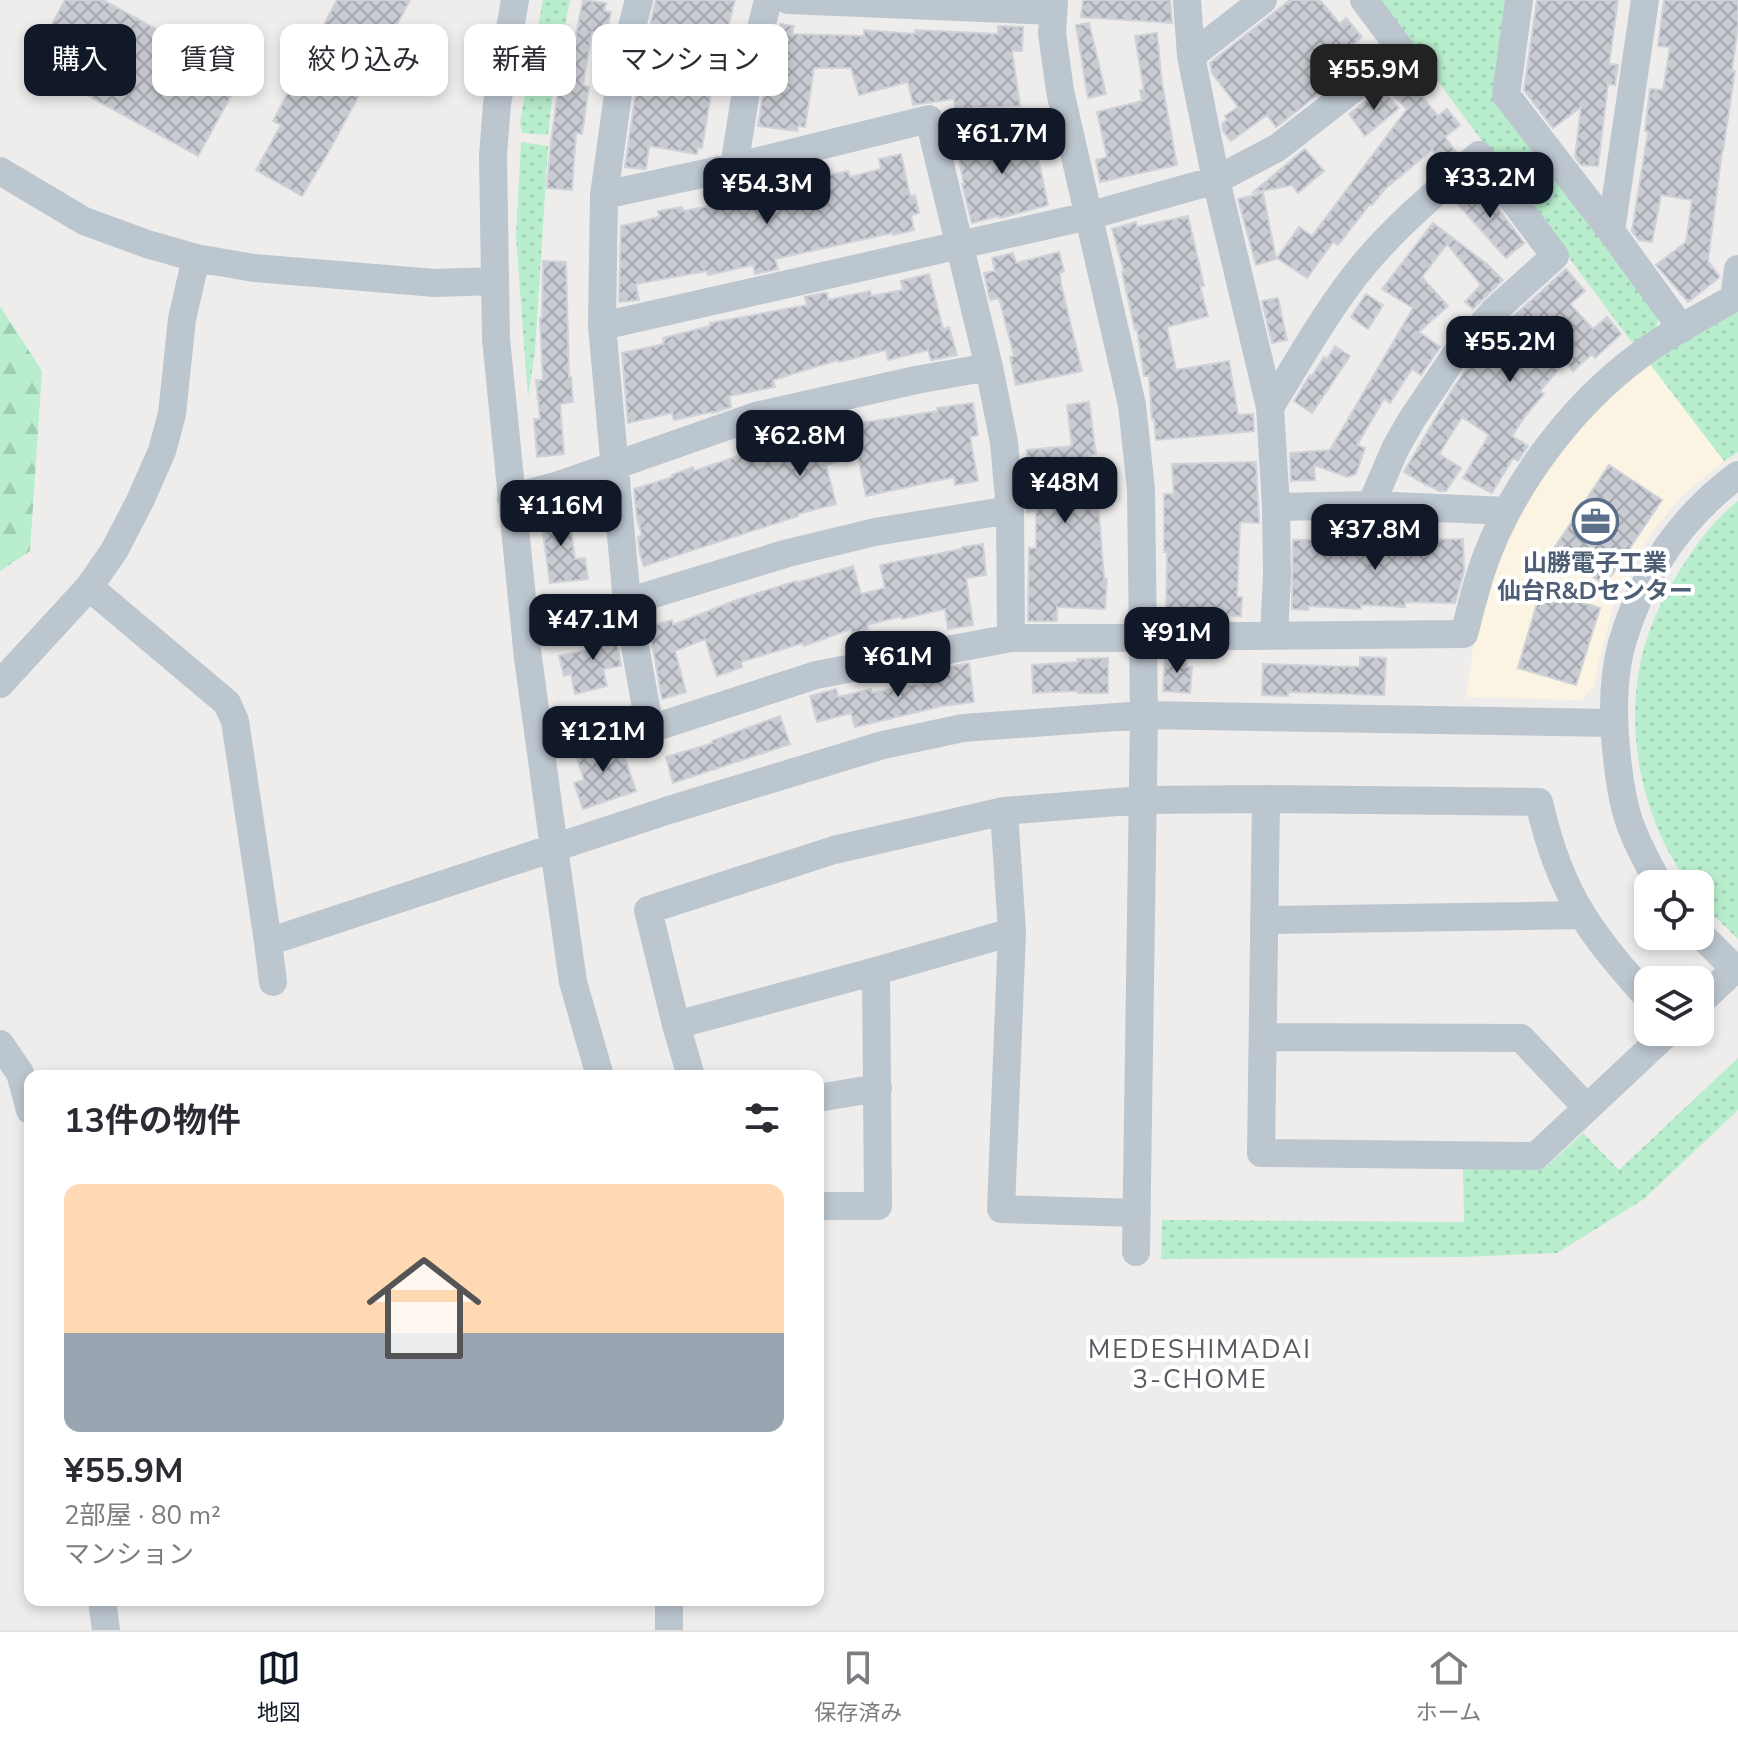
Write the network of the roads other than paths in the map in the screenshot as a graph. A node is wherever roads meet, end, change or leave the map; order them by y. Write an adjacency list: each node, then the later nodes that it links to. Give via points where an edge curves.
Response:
1 (515, 0): 22 (street, via 493,156)
2 (639, 0): 16 (street, via 622,66)
3 (768, 0): 13 (street)
4 (788, 0): 10 (street)
5 (1187, 0): 12 (street)
6 (1263, 0): 12 (street)
7 (1364, 0): 15 (street, via 1402,51 1277,148)
8 (1519, 0): 18 (street, via 1506,95)
9 (1645, 0): 18 (street)
10 (974, 4): 11 (street)
11 (1053, 6): 17 (street, via 1060,91)
12 (1191, 56): 15 (street)
13 (734, 167): 16 (street); 19 (street, via 929,119)
14 (0, 171): 20 (street, via 84,221)
15 (1216, 180): 17 (street); 26 (street)
16 (604, 195): 23 (street)
17 (1088, 216): 19 (street); 37 (street, via 1132,405 1141,490)
18 (1611, 231): 24 (street)
19 (960, 246): 23 (street); 25 (street)
20 (196, 258): 22 (street, via 435,283); 34 (street, via 162,451 114,551)
21 (1738, 269): 24 (street, via 1734,298)
22 (494, 281): 29 (street)
23 (602, 326): 27 (street)
24 (1682, 329): 33 (street, via 1641,353 1588,400 1542,454)
25 (989, 367): 27 (street, via 756,416); 32 (street)
26 (1270, 407): 30 (street, via 1364,264 1479,155 1555,256 1456,354 1395,449); 31 (street)
27 (615, 467): 29 (street); 35 (street)
28 (1738, 475): 41 (street, via 1696,510 1654,566 1621,645)
29 (511, 498): 45 (street)
30 (1371, 505): 31 (street); 33 (street)
31 (1276, 507): 36 (street)
32 (1010, 510): 35 (street, via 875,532); 38 (street)
33 (1507, 511): 36 (street, via 1482,567 1464,634)
34 (89, 587): 39 (street); 50 (street, via 227,703 235,721)
35 (627, 602): 38 (street, via 650,729 816,675)
36 (1274, 635): 37 (street)
37 (1143, 636): 38 (street); 40 (street)
38 (1011, 638)
39 (0, 684)
40 (1144, 715): 41 (street); 43 (street); 45 (street, via 963,728 883,745)
41 (1613, 723): 46 (street, via 1627,815)
42 (1266, 799): 43 (street); 47 (street, via 1539,802 1559,869); 48 (street)
43 (1142, 800): 44 (street); 68 (street)
44 (1004, 811): 49 (street); 57 (street, via 834,850 648,910)
45 (554, 848): 50 (street); 61 (street, via 573,982)
46 (1651, 870)
47 (1582, 915): 48 (street); 55 (street)
48 (1264, 920): 58 (street)
49 (1012, 932): 53 (street); 68 (street, via 1001,1209)
50 (268, 942): 54 (street)
51 (1714, 948): 52 (street)
52 (1736, 970): 56 (street)
53 (876, 971): 57 (street); 64 (street)
54 (273, 982)
55 (1634, 982)
56 (1714, 990)
57 (676, 1025): 62 (street)
58 (1263, 1037): 66 (street, via 1521,1038); 66 (street, via 1261,1153 1536,1156)
59 (0, 1044): 63 (street)
60 (1653, 1046): 66 (street)
61 (598, 1070)
62 (689, 1070)
63 (24, 1088)
64 (878, 1088): 65 (street); 67 (street, via 878,1206)
65 (824, 1097)
66 (1587, 1108)
67 (824, 1206)
68 (1137, 1213): 69 (street)
69 (1136, 1252)
70 (103, 1606): 72 (street)
71 (669, 1606): 73 (street)
72 (106, 1630)
73 (669, 1630)

